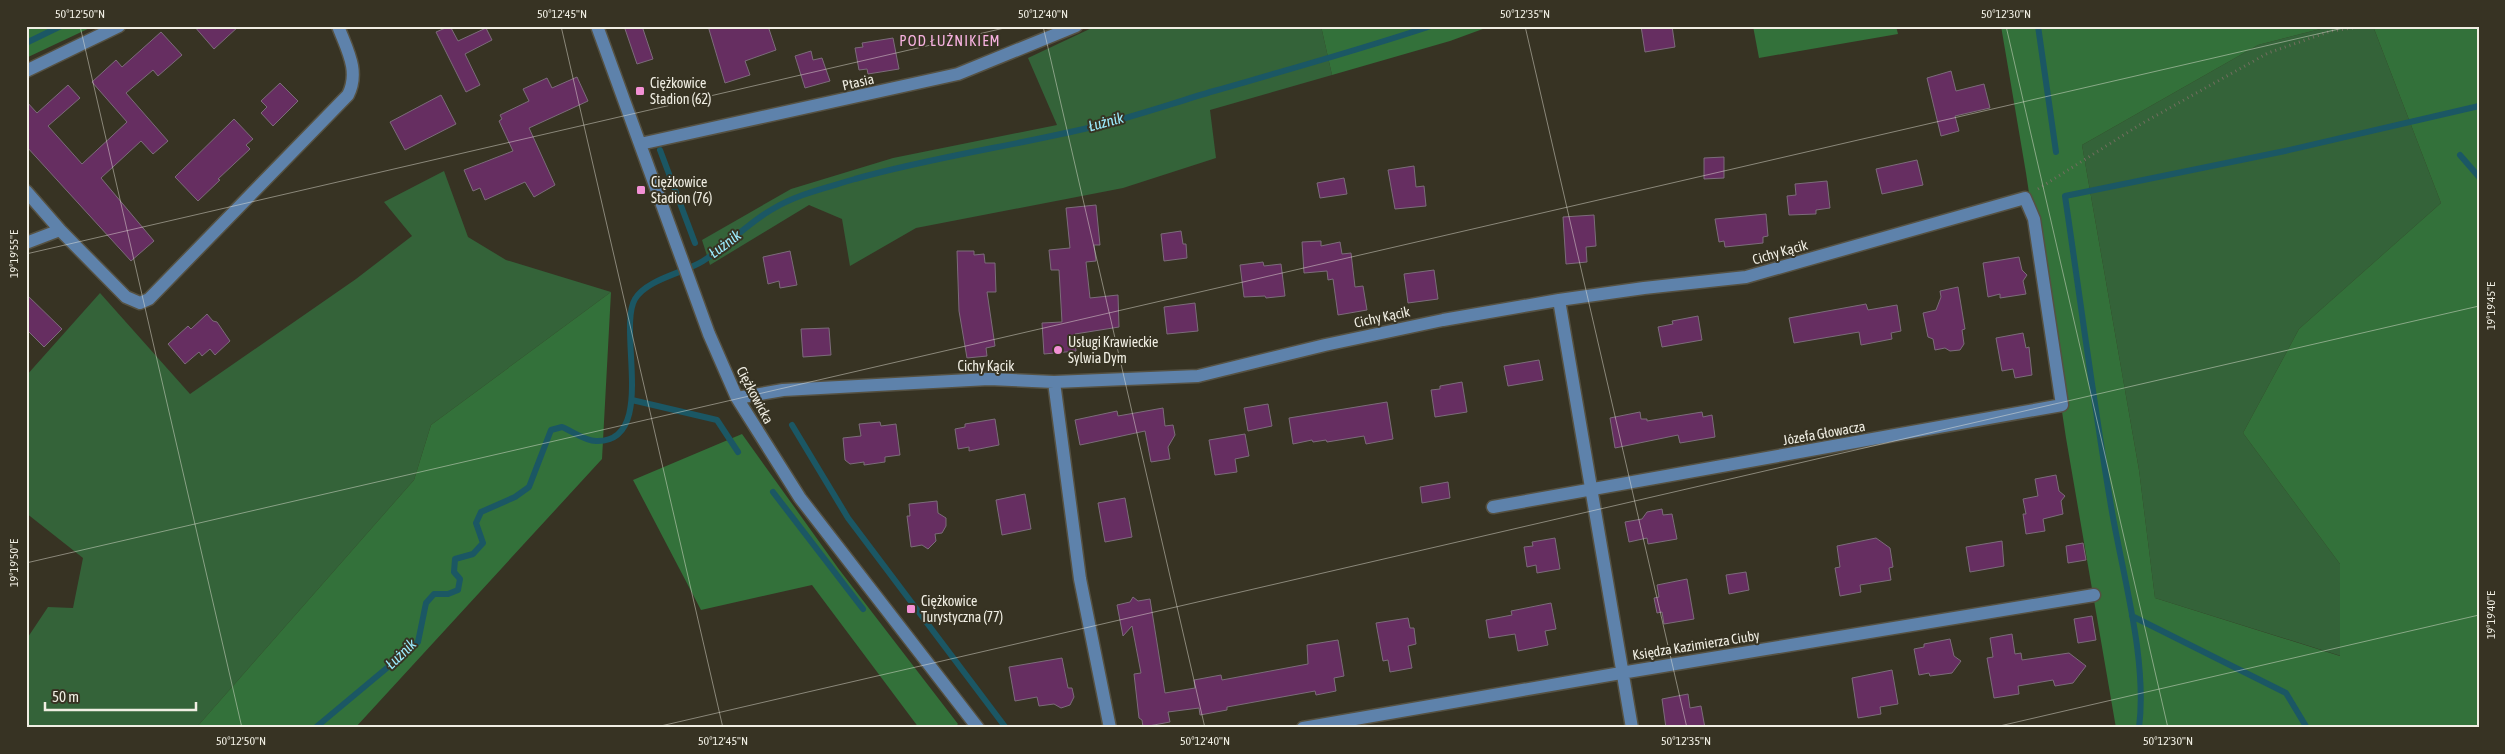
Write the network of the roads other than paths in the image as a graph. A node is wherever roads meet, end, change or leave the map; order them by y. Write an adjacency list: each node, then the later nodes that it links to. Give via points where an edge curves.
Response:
1 (118, 26): 5 (street)
2 (338, 26): 8 (street, via 354,71 348,95 149,299 140,304 126,298)
3 (597, 26): 6 (street, Ciężkowicka)
4 (1076, 26): 6 (street, Ptasia, via 958,74)
5 (26, 70)
6 (640, 144): 12 (street, Ciężkowicka, via 709,334)
7 (26, 191): 8 (street)
8 (60, 230): 9 (street)
9 (26, 243)
10 (1559, 300): 11 (street, Cichy Kącik, via 1443,320 1198,376); 13 (street, Cichy Kącik, via 1746,277 2025,198 2034,219); 14 (street)
11 (1054, 382): 12 (street, Cichy Kącik, via 989,379 783,390); 19 (street, via 1080,579)
12 (737, 398): 18 (street, Ciężkowicka, via 800,498)
13 (2062, 405): 14 (street, Józefa Głowacza)
14 (1590, 490): 15 (street, Józefa Głowacza); 17 (street)
15 (1494, 507)
16 (2094, 595): 17 (street, Księdza Kazimierza Ciuby)
17 (1621, 673): 20 (street, Księdza Kazimierza Ciuby); 21 (street)
18 (978, 728)
19 (1110, 728)
20 (1303, 728)
21 (1632, 728)

